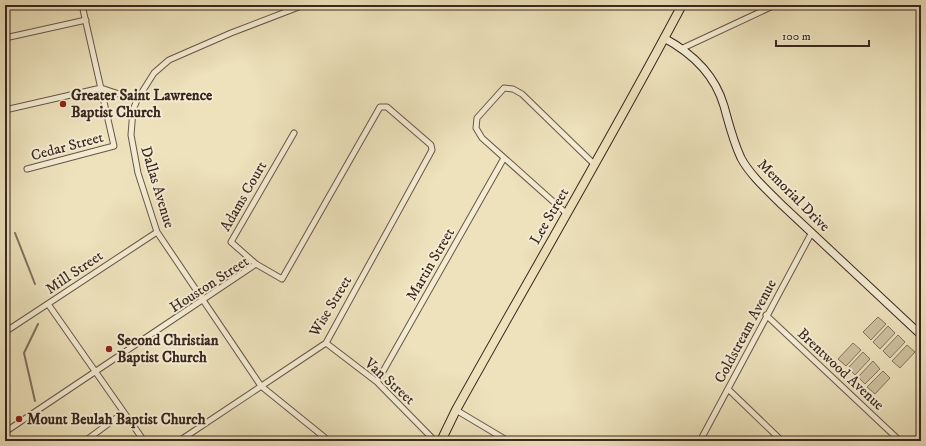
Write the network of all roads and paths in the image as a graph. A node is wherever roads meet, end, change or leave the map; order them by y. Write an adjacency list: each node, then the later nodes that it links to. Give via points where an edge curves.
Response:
1 (82, 5): 5 (street)
2 (304, 5): 10 (street, Dallas Avenue, via 169,60 154,73)
3 (682, 5): 7 (main road, Lee Street)
4 (775, 5): 8 (street)
5 (86, 20): 6 (street); 9 (street)
6 (5, 38)
7 (664, 38): 8 (street, Memorial Drive); 15 (main road, Lee Street)
8 (683, 48): 19 (street, Memorial Drive, via 705,70 718,91 732,139 742,160)
9 (101, 88): 10 (street); 12 (street); 16 (street, Cedar Street, via 114,146)
10 (137, 100): 18 (street, Dallas Avenue, via 133,110 131,135 138,173)
11 (380, 107): 20 (street, Houston Street, via 282,279); 26 (street, Wise Street, via 387,107 432,145 432,150)
12 (5, 110)
13 (294, 133): 20 (street, Adams Court, via 231,242)
14 (504, 158): 15 (street, via 482,138 476,128 477,118 504,88 522,94); 17 (street); 28 (street, Martin Street)
15 (595, 165): 17 (main road, Lee Street)
16 (27, 169)
17 (566, 213): 31 (main road, Lee Street)
18 (157, 232): 21 (street, Dallas Avenue); 22 (street, Mill Street)
19 (812, 232): 23 (street, Coldstream Avenue); 25 (street, Memorial Drive)
20 (256, 264): 21 (street, Houston Street)
21 (202, 301): 27 (street, Houston Street); 29 (street, Dallas Avenue)
22 (48, 304): 24 (street, Mill Street); 27 (street)
23 (766, 315): 30 (street, Coldstream Avenue); 43 (street, Brentwood Avenue)
24 (5, 332)
25 (921, 335)
26 (326, 343): 28 (street, Van Street); 29 (street, Wise Street)
27 (95, 372): 32 (street); 33 (street, Houston Street)
28 (377, 382): 38 (street, Van Street)
29 (261, 386): 36 (street, Wise Street); 37 (street, Dallas Avenue)
30 (728, 389): 41 (street, Coldstream Avenue); 42 (street)
31 (456, 410): 39 (main road, Lee Street); 40 (street)
32 (123, 413): 34 (street); 35 (street)
33 (5, 432)
34 (86, 441)
35 (144, 441)
36 (179, 441)
37 (329, 441)
38 (435, 441)
39 (440, 441)
40 (508, 441)
41 (700, 441)
42 (782, 441)
43 (899, 441)

